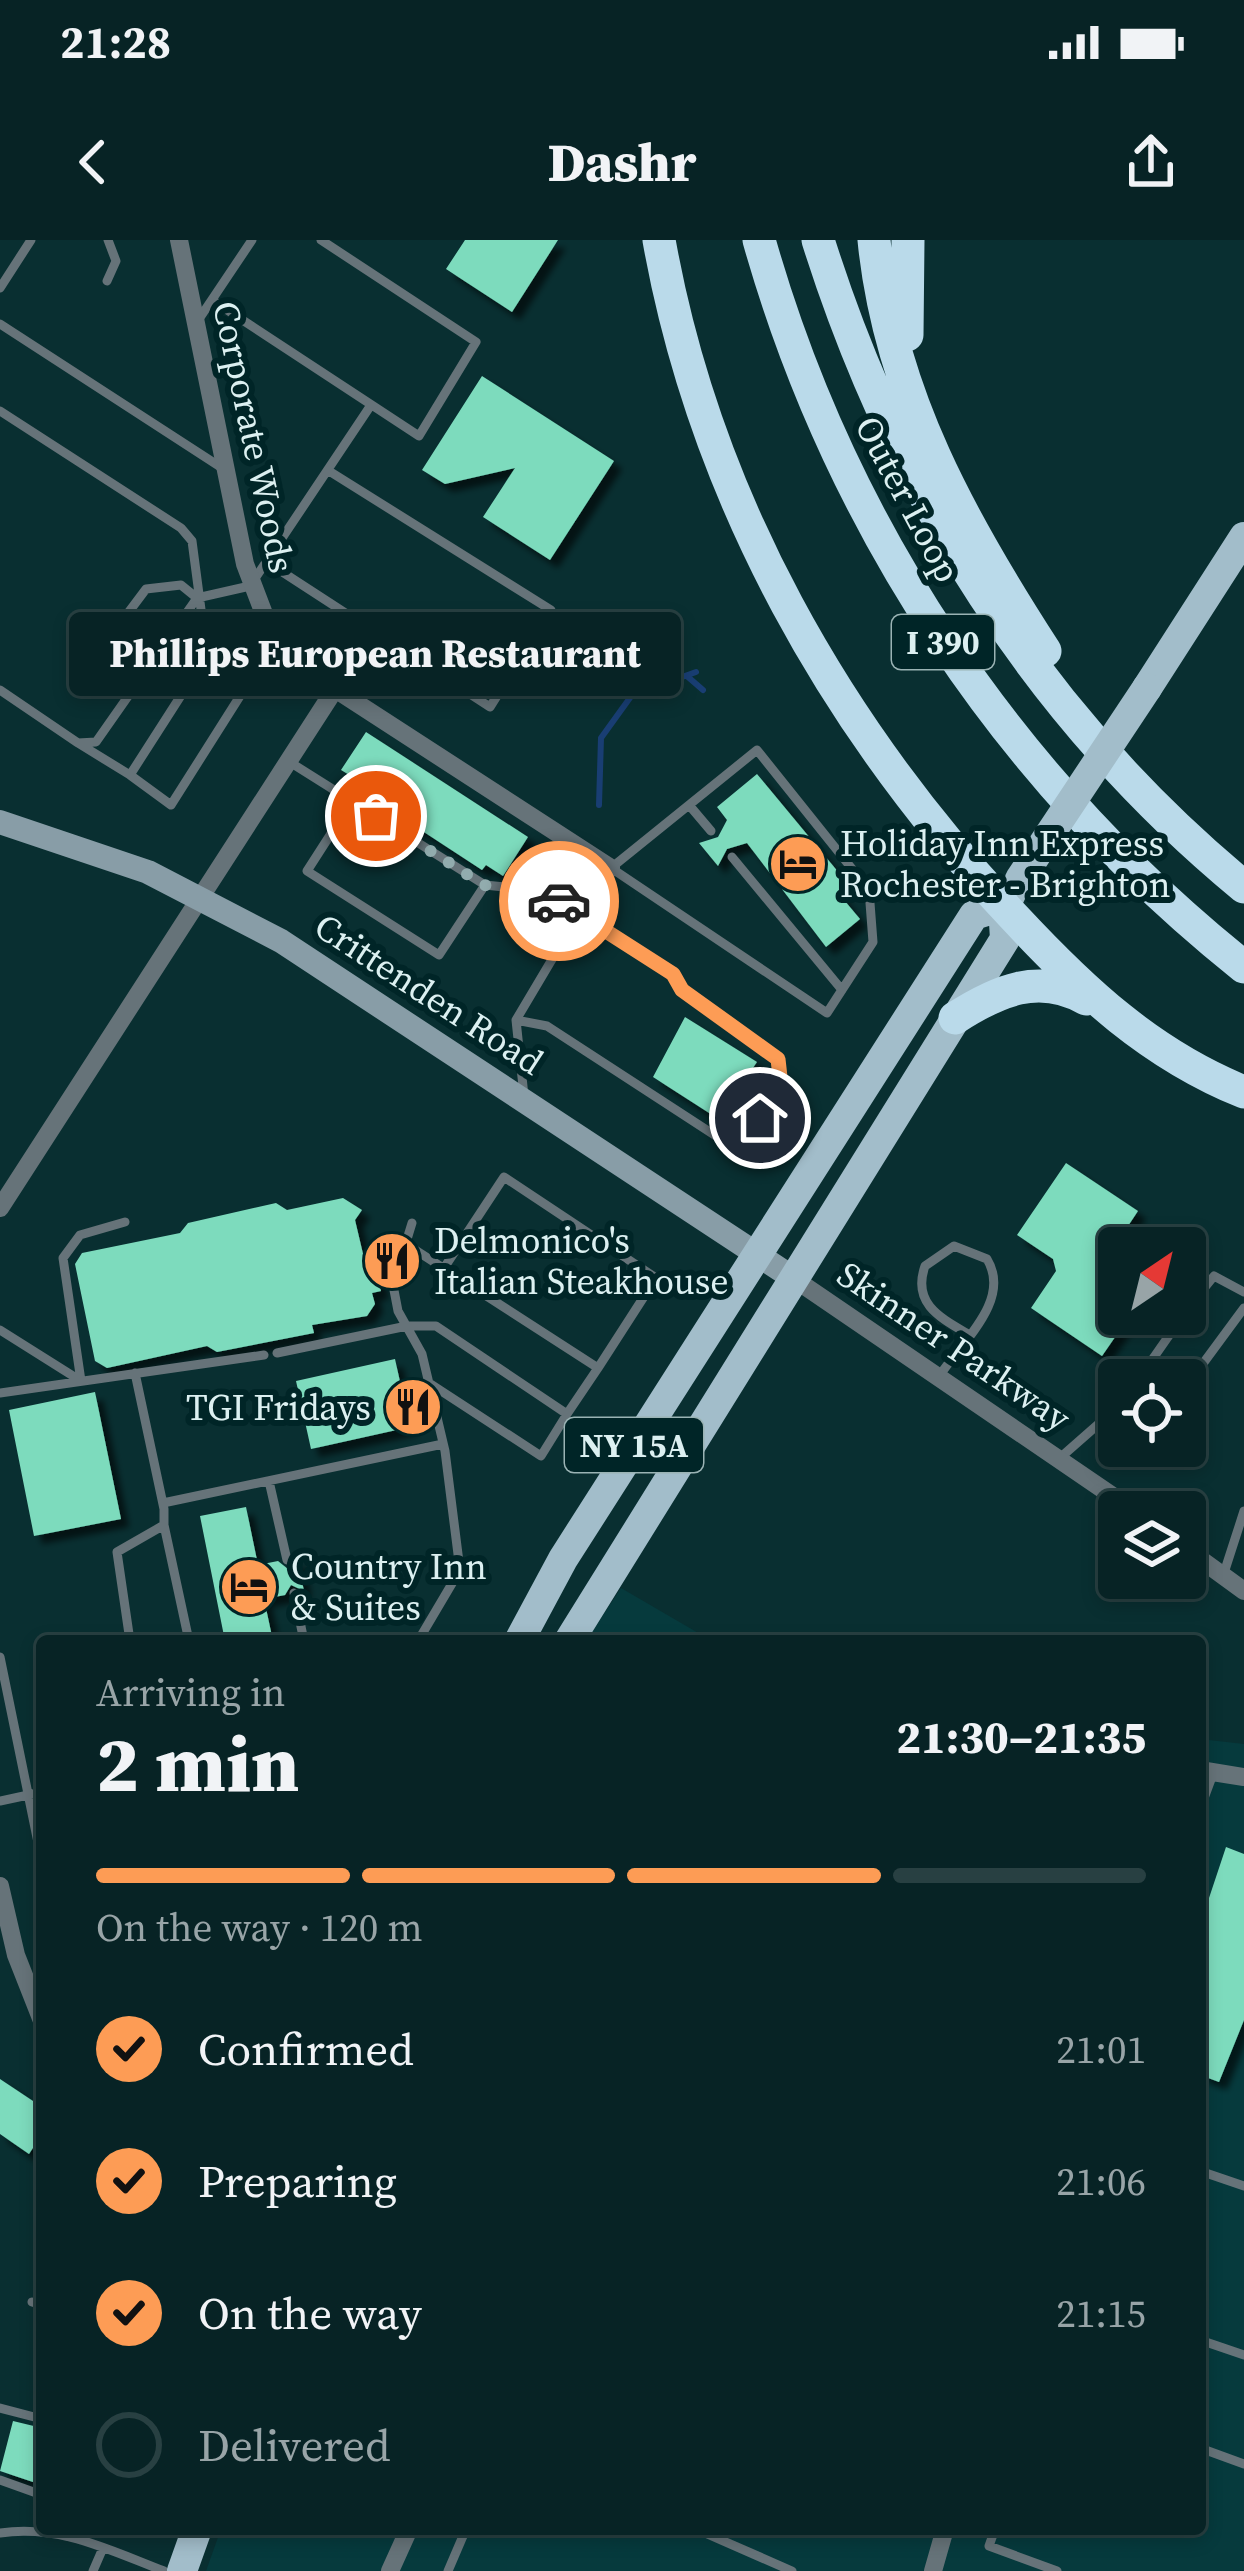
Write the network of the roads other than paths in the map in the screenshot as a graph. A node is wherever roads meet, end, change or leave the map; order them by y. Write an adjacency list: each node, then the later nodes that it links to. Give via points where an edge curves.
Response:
1 (31, 240): 12 (lane)
2 (109, 240): 11 (lane, via 116,261)
3 (179, 240): 14 (street, Corporate Woods)
4 (252, 240): 13 (lane)
5 (321, 240): 16 (lane, via 476,342 419,436)
6 (659, 240): 40 (highway, via 710,432 794,619 882,762)
7 (759, 240): 43 (highway, Outer Loop / I 390, via 839,457 950,653 1080,815)
8 (818, 240): 39 (highway, Outer Loop / I 390, via 891,432 991,610 1118,770)
9 (874, 240): 20 (highway, via 911,408)
10 (908, 240): 20 (highway, via 904,294 913,369)
11 (107, 280)
12 (0, 288)
13 (212, 300): 14 (lane); 16 (lane)
14 (196, 323): 18 (street, Corporate Woods)
15 (0, 324): 18 (lane)
16 (370, 406): 19 (lane)
17 (0, 411): 24 (lane, via 181,528 192,542)
18 (226, 471): 23 (street, Corporate Woods)
19 (329, 471): 22 (lane); 22 (lane, via 551,610 490,707)
20 (961, 508): 39 (highway, via 1082,704)
21 (1244, 537): 40 (main road, NY 15A, bridge)
22 (270, 564): 23 (lane)
23 (250, 586): 24 (lane); 27 (street, Corporate Woods, via 284,648)
24 (197, 598): 25 (lane); 26 (lane); 26 (lane, via 181,585 146,589 116,629 115,667)
25 (206, 643): 31 (lane, via 207,655); 31 (lane, via 254,674 171,805)
26 (137, 684): 29 (lane, via 95,742)
27 (335, 688): 30 (street); 37 (street, Corporate Woods)
28 (0, 691): 29 (lane)
29 (78, 742): 31 (lane)
30 (288, 761): 32 (lane); 41 (street)
31 (130, 775)
32 (352, 801): 38 (lane); 38 (lane, via 308,871 439,955)
33 (689, 805): 35 (lane); 37 (lane); 44 (lane, via 758,750 868,890 873,942)
34 (0, 822): 41 (street, Crittenden Road, via 104,853)
35 (711, 832)
36 (732, 857): 44 (lane)
37 (611, 868): 42 (lane); 44 (lane, via 827,1013)
38 (484, 885): 42 (lane, via 542,891)
39 (1244, 886)
40 (1012, 892): 45 (main road, via 1005,938); 47 (highway); 54 (main road, NY 15A, via 974,915)
41 (200, 896): 49 (street, Crittenden Road, via 347,981); 50 (street)
42 (579, 914): 46 (lane); 46 (lane, via 673,974 682,990 778,1059 781,1086 739,1151 547,1026)
43 (1244, 967)
44 (842, 990)
45 (955, 1018): 47 (highway, via 1004,991 1038,985 1072,992); 56 (main road, NY 15A)
46 (516, 1020): 49 (lane)
47 (1123, 1024): 48 (highway)
48 (1244, 1092)
49 (524, 1099): 54 (street, Crittenden Road)
50 (0, 1208)
51 (125, 1222): 69 (lane, via 80,1235 63,1258)
52 (412, 1223): 53 (lane)
53 (406, 1244): 55 (lane); 60 (lane, via 393,1285)
54 (756, 1252): 56 (street, Crittenden Road); 90 (main road, NY 15A)
55 (444, 1268): 66 (lane); 66 (lane, via 504,1177 656,1278)
56 (793, 1277): 68 (street, Skinner Parkway); 91 (main road, NY 15A)
57 (1206, 1286): 58 (lane, via 1214,1276)
58 (1244, 1292)
59 (1244, 1308): 65 (lane)
60 (407, 1326): 63 (lane); 70 (lane); 72 (lane, via 436,1326)
61 (0, 1330): 69 (lane)
62 (968, 1334): 62 (lane, via 996,1283 987,1259 954,1246 925,1266 921,1289 931,1311); 68 (lane)
63 (278, 1353)
64 (264, 1354): 67 (lane)
65 (1206, 1360)
66 (598, 1368): 72 (lane)
67 (135, 1373): 69 (lane); 78 (lane)
68 (940, 1375): 75 (street, Skinner Parkway)
69 (81, 1381): 71 (lane)
70 (429, 1384): 72 (lane, via 541,1456); 74 (lane)
71 (0, 1393)
72 (567, 1414)
73 (1098, 1424): 75 (lane)
74 (443, 1444): 76 (lane); 89 (lane, via 460,1570)
75 (1061, 1456): 77 (street, Skinner Parkway)
76 (269, 1481): 78 (lane); 81 (lane)
77 (1108, 1491)
78 (163, 1503): 80 (lane)
79 (1244, 1511): 83 (lane)
80 (164, 1525): 86 (lane, via 117,1552); 87 (lane)
81 (286, 1560)
82 (1206, 1563): 83 (street)
83 (1223, 1576): 84 (street)
84 (1244, 1592)
85 (293, 1593): 88 (lane)
86 (129, 1635)
87 (188, 1635)
88 (303, 1635)
89 (422, 1635)
90 (522, 1635)
91 (573, 1635)
92 (0, 1657): 96 (lane)
93 (1206, 1771): 94 (street)
94 (1244, 1777)
95 (36, 1793): 96 (lane)
96 (29, 1795): 97 (lane); 98 (lane)
97 (0, 1802)
98 (36, 1831)
99 (0, 1886): 100 (street)
100 (36, 2006)
101 (1206, 2173): 102 (lane)
102 (1244, 2186)
103 (1206, 2342): 104 (lane)
104 (1244, 2355)
105 (0, 2408): 106 (lane)
106 (36, 2417)
107 (1206, 2450): 108 (lane)
108 (1244, 2464)
109 (0, 2480): 110 (lane)
110 (36, 2493)
111 (36, 2528): 112 (lane)
112 (0, 2533)
113 (59, 2535): 120 (lane)
114 (195, 2535): 123 (main road)
115 (406, 2535): 124 (street)
116 (463, 2535): 125 (lane)
117 (710, 2535): 126 (lane)
118 (943, 2535): 127 (street)
119 (993, 2535): 128 (lane, via 989,2546)
120 (103, 2548): 121 (lane); 122 (lane)
121 (93, 2571)
122 (164, 2571)
123 (182, 2571)
124 (390, 2571)
125 (448, 2571)
126 (792, 2571)
127 (933, 2571)
128 (1057, 2571)

